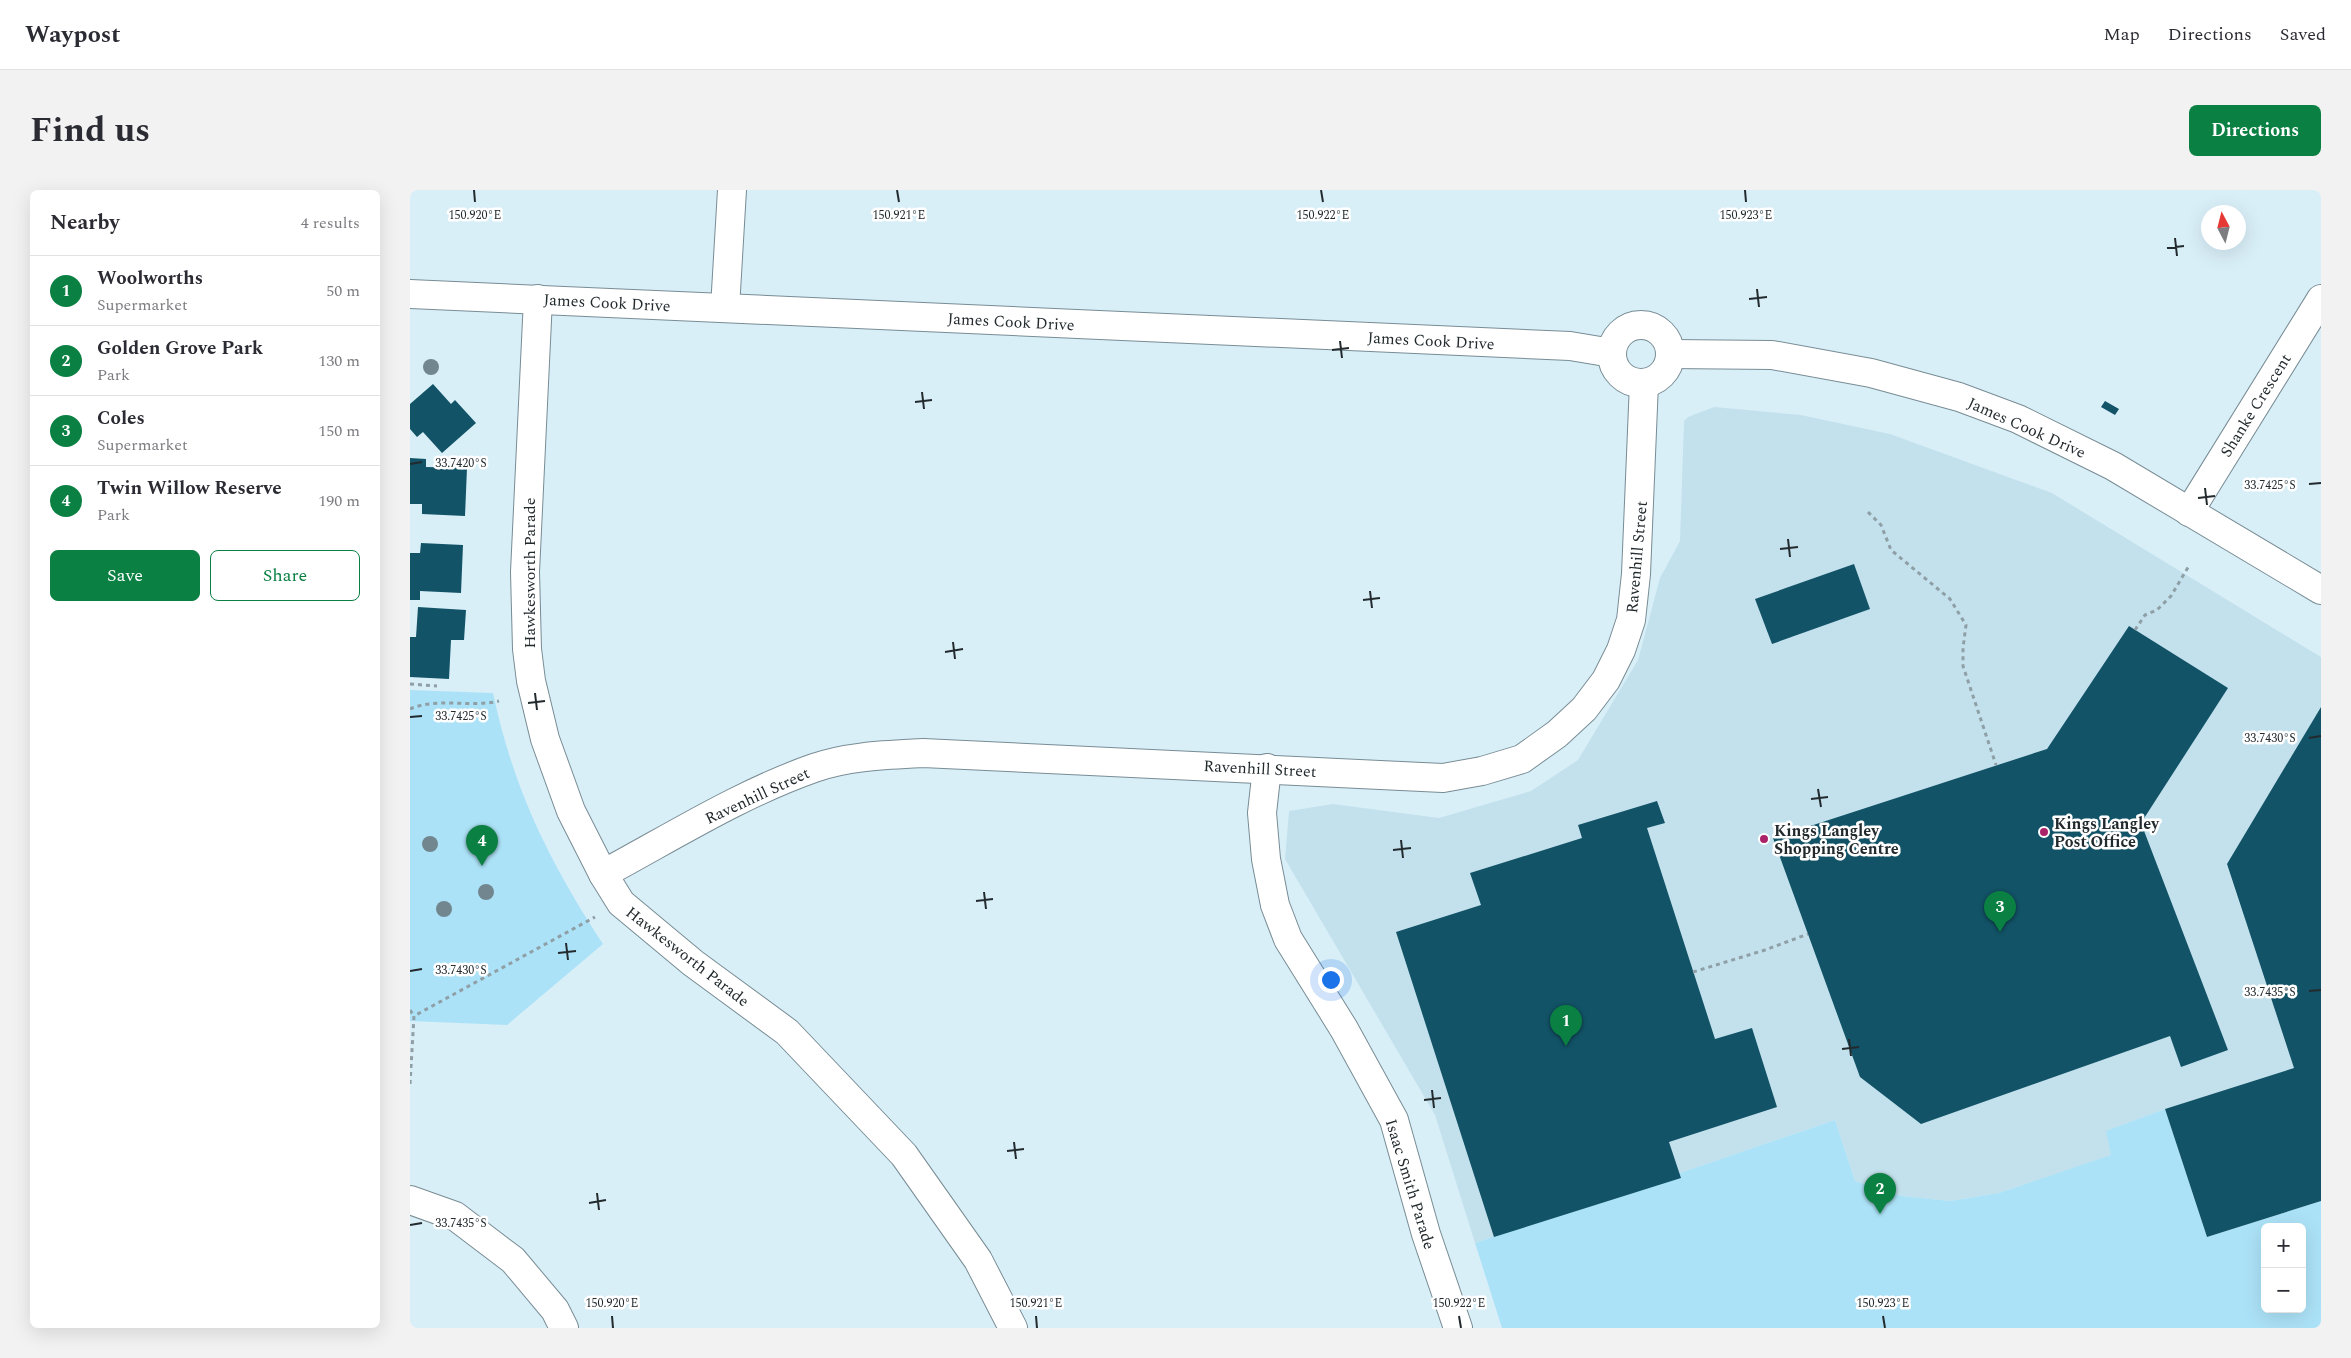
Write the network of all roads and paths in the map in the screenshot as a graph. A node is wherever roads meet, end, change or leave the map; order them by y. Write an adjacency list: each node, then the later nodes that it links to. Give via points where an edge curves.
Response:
1 (732, 190): 5 (street)
2 (410, 294): 3 (street, James Cook Drive)
3 (538, 299): 5 (street, James Cook Drive); 20 (street, Hawkesworth Parade, via 525,572 527,649 531,681 556,773)
4 (2321, 299): 10 (street, Shanke Crescent)
5 (725, 308): 6 (street, James Cook Drive, via 1570,346)
6 (1612, 353): 7 (street, via 1617,337 1639,325 1663,334); 8 (street, via 1617,370 1623,377)
7 (1670, 354): 8 (street, via 1665,372); 10 (street, James Cook Drive, via 1772,355 1912,382 2018,419 2055,436 2144,483)
8 (1644, 383): 19 (street, Ravenhill Street, via 1638,554 1631,620 1606,680 1584,708 1557,734 1522,759 1482,771 1443,778)
9 (1868, 512): 18 (path, via 1881,524 1891,550 1950,599 1966,625 1964,666)
10 (2189, 512): 12 (street, James Cook Drive)
11 (2190, 564): 13 (path, via 2171,596 2157,610 2145,615)
12 (2321, 590)
13 (2134, 630)
14 (410, 684): 15 (path)
15 (437, 686)
16 (499, 701): 17 (path, via 426,704)
17 (410, 709)
18 (1996, 765)
19 (1267, 768): 20 (street, Ravenhill Street, via 923,753 860,757 815,768 755,793); 30 (street, Isaac Smith Parade, via 1262,813 1275,905 1288,939 1344,1029 1394,1120 1426,1234)
20 (603, 874): 21 (street, Hawkesworth Parade)
21 (620, 904): 25 (path); 29 (street, Hawkesworth Parade, via 787,1032 904,1155 978,1260)
22 (1808, 934): 23 (path)
23 (1693, 972)
24 (410, 1010): 25 (path)
25 (414, 1016): 26 (path)
26 (410, 1084)
27 (410, 1200): 28 (street, via 455,1216 513,1260 555,1310)
28 (564, 1328)
29 (1013, 1328)
30 (1458, 1328)

